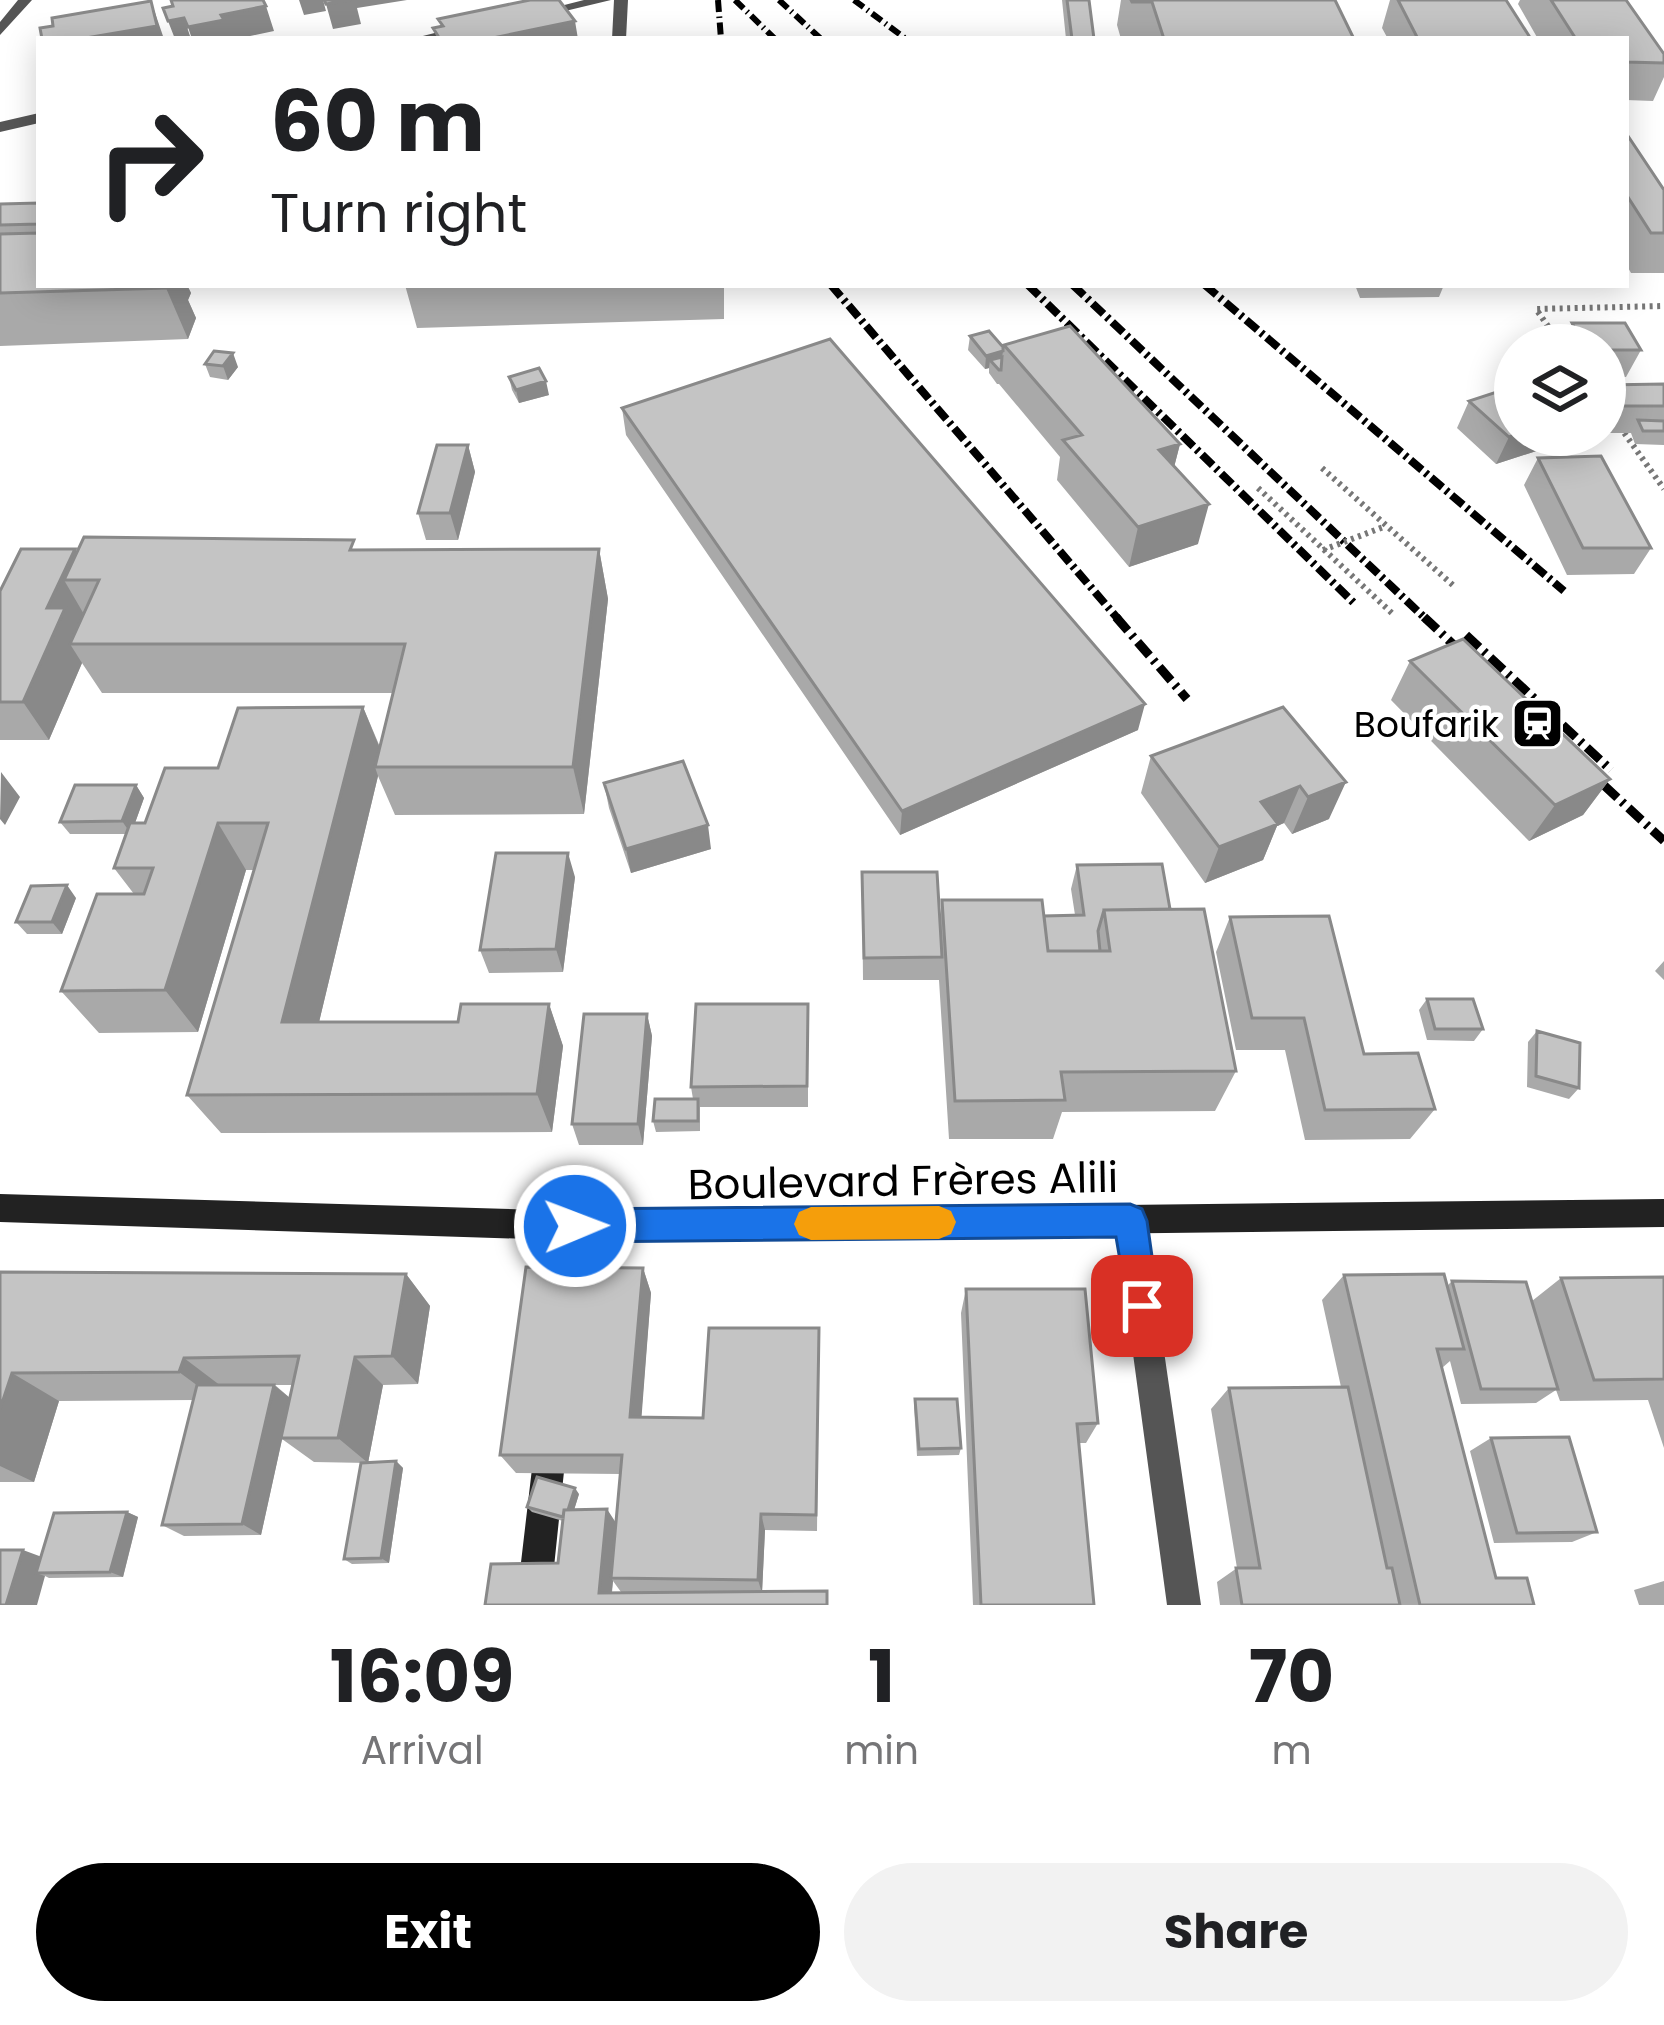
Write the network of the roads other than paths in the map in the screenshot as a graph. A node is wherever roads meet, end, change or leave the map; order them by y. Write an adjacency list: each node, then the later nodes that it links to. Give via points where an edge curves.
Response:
1 (25, 0): 6 (street)
2 (604, 0): 4 (street)
3 (621, 0): 8 (street)
4 (511, 20)
5 (488, 24): 7 (street)
6 (0, 31)
7 (432, 36)
8 (619, 36)
9 (36, 119): 10 (street)
10 (0, 127)
11 (0, 1208): 14 (main road, Boulevard Frères Alili)
12 (1664, 1213): 13 (main road, Boulevard Frères Alili)
13 (1130, 1221): 14 (main road, Boulevard Frères Alili); 18 (street)
14 (575, 1226): 15 (main road)
15 (562, 1344)
16 (554, 1415): 17 (main road)
17 (532, 1605)
18 (1184, 1605)

